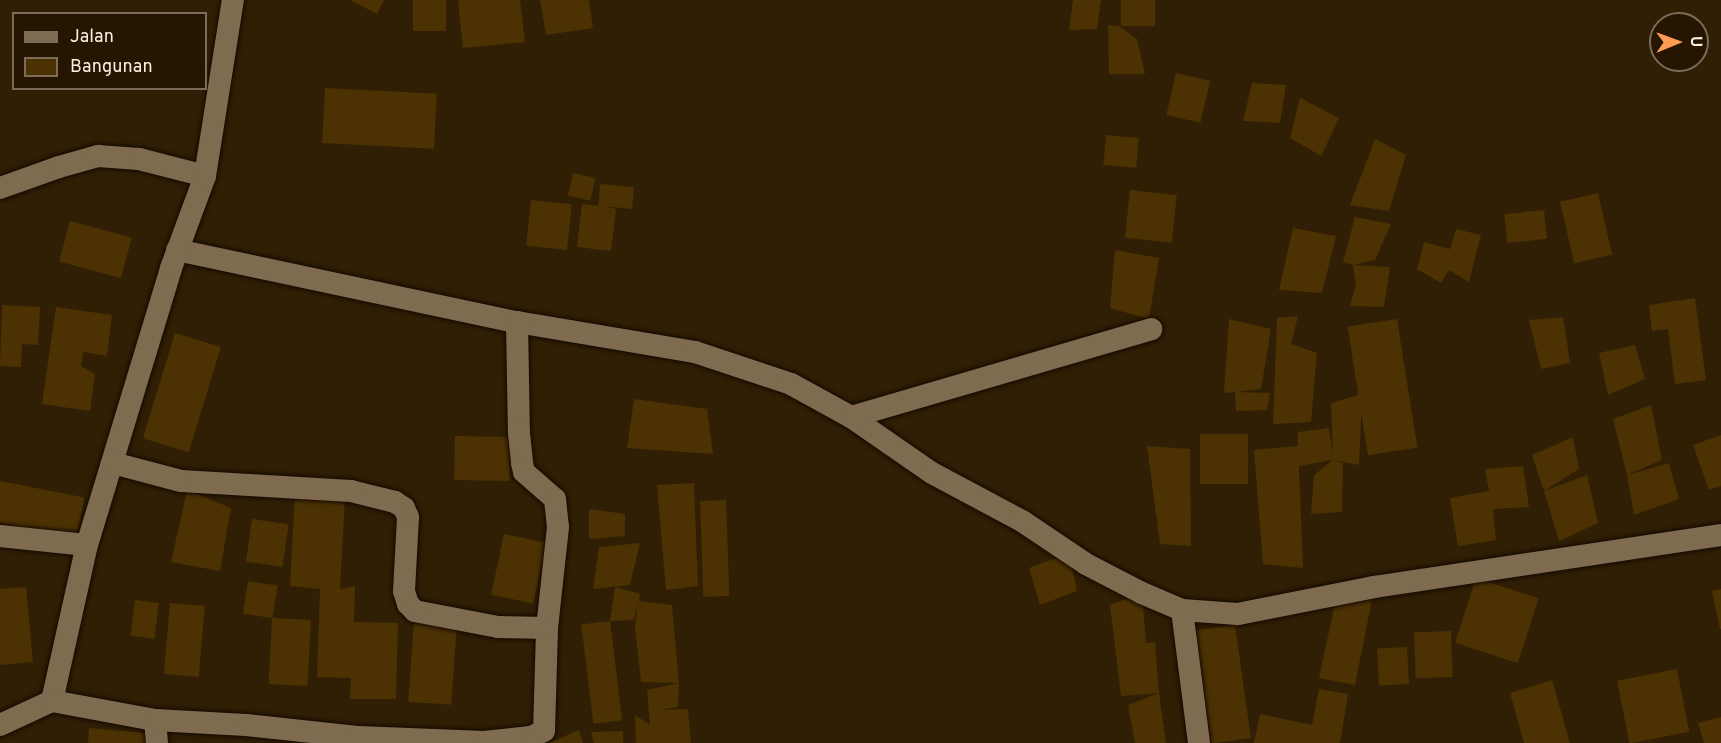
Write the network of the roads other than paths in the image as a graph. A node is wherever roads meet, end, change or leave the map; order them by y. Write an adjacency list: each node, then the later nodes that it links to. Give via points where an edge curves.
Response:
1 (233, 0): 2 (street)
2 (205, 176): 3 (street, via 139,159 98,156); 4 (street)
3 (0, 189)
4 (177, 250): 5 (street); 8 (street)
5 (517, 322): 7 (street, via 695,352 791,384); 13 (street, via 522,462 525,472 555,499 558,527)
6 (1151, 329): 7 (street)
7 (851, 417): 12 (street, via 932,473 1022,521 1086,564)
8 (113, 463): 11 (street); 13 (street, via 180,481 351,491 395,502 408,517 404,591 415,611 498,627)
9 (1721, 535): 12 (street, via 1374,587 1238,614)
10 (0, 536): 11 (street)
11 (87, 545): 14 (street)
12 (1182, 610): 18 (street)
13 (548, 628): 15 (street, via 544,731 531,737 484,742 359,737)
14 (52, 701): 15 (street); 16 (street)
15 (154, 720): 17 (street)
16 (0, 725)
17 (157, 743)
18 (1199, 743)

